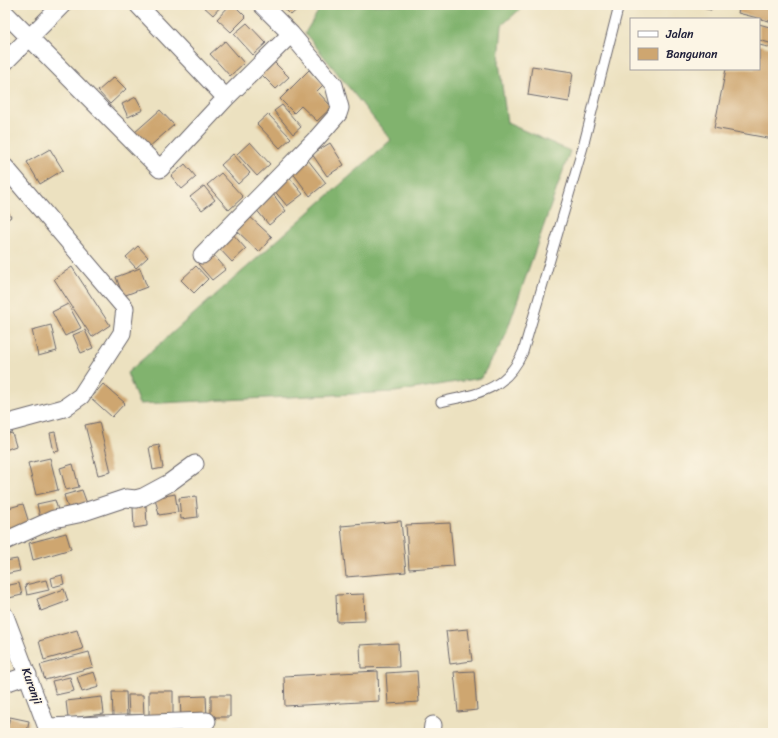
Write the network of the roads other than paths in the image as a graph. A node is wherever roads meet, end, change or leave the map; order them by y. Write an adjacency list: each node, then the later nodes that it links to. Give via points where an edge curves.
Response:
1 (62, 5): 7 (street)
2 (138, 5): 9 (street)
3 (262, 5): 6 (street)
4 (619, 5): 12 (lane, via 583,148 523,352 517,365 500,383 474,394)
5 (5, 13): 7 (street)
6 (291, 34): 9 (street); 11 (street, via 334,85 340,108 338,114 318,138)
7 (29, 38): 8 (street); 9 (street, via 160,169)
8 (5, 62)
9 (226, 98)
10 (5, 167): 13 (street, via 125,308 122,333 81,396 64,408)
11 (202, 255)
12 (441, 402)
13 (5, 424)
14 (195, 464): 15 (street, via 169,483 143,497 126,498 54,519)
15 (5, 541)
16 (5, 616): 17 (street, Kuranji)
17 (28, 675): 18 (street); 20 (street, Kuranji)
18 (5, 683)
19 (207, 721): 20 (street)
20 (48, 730)

